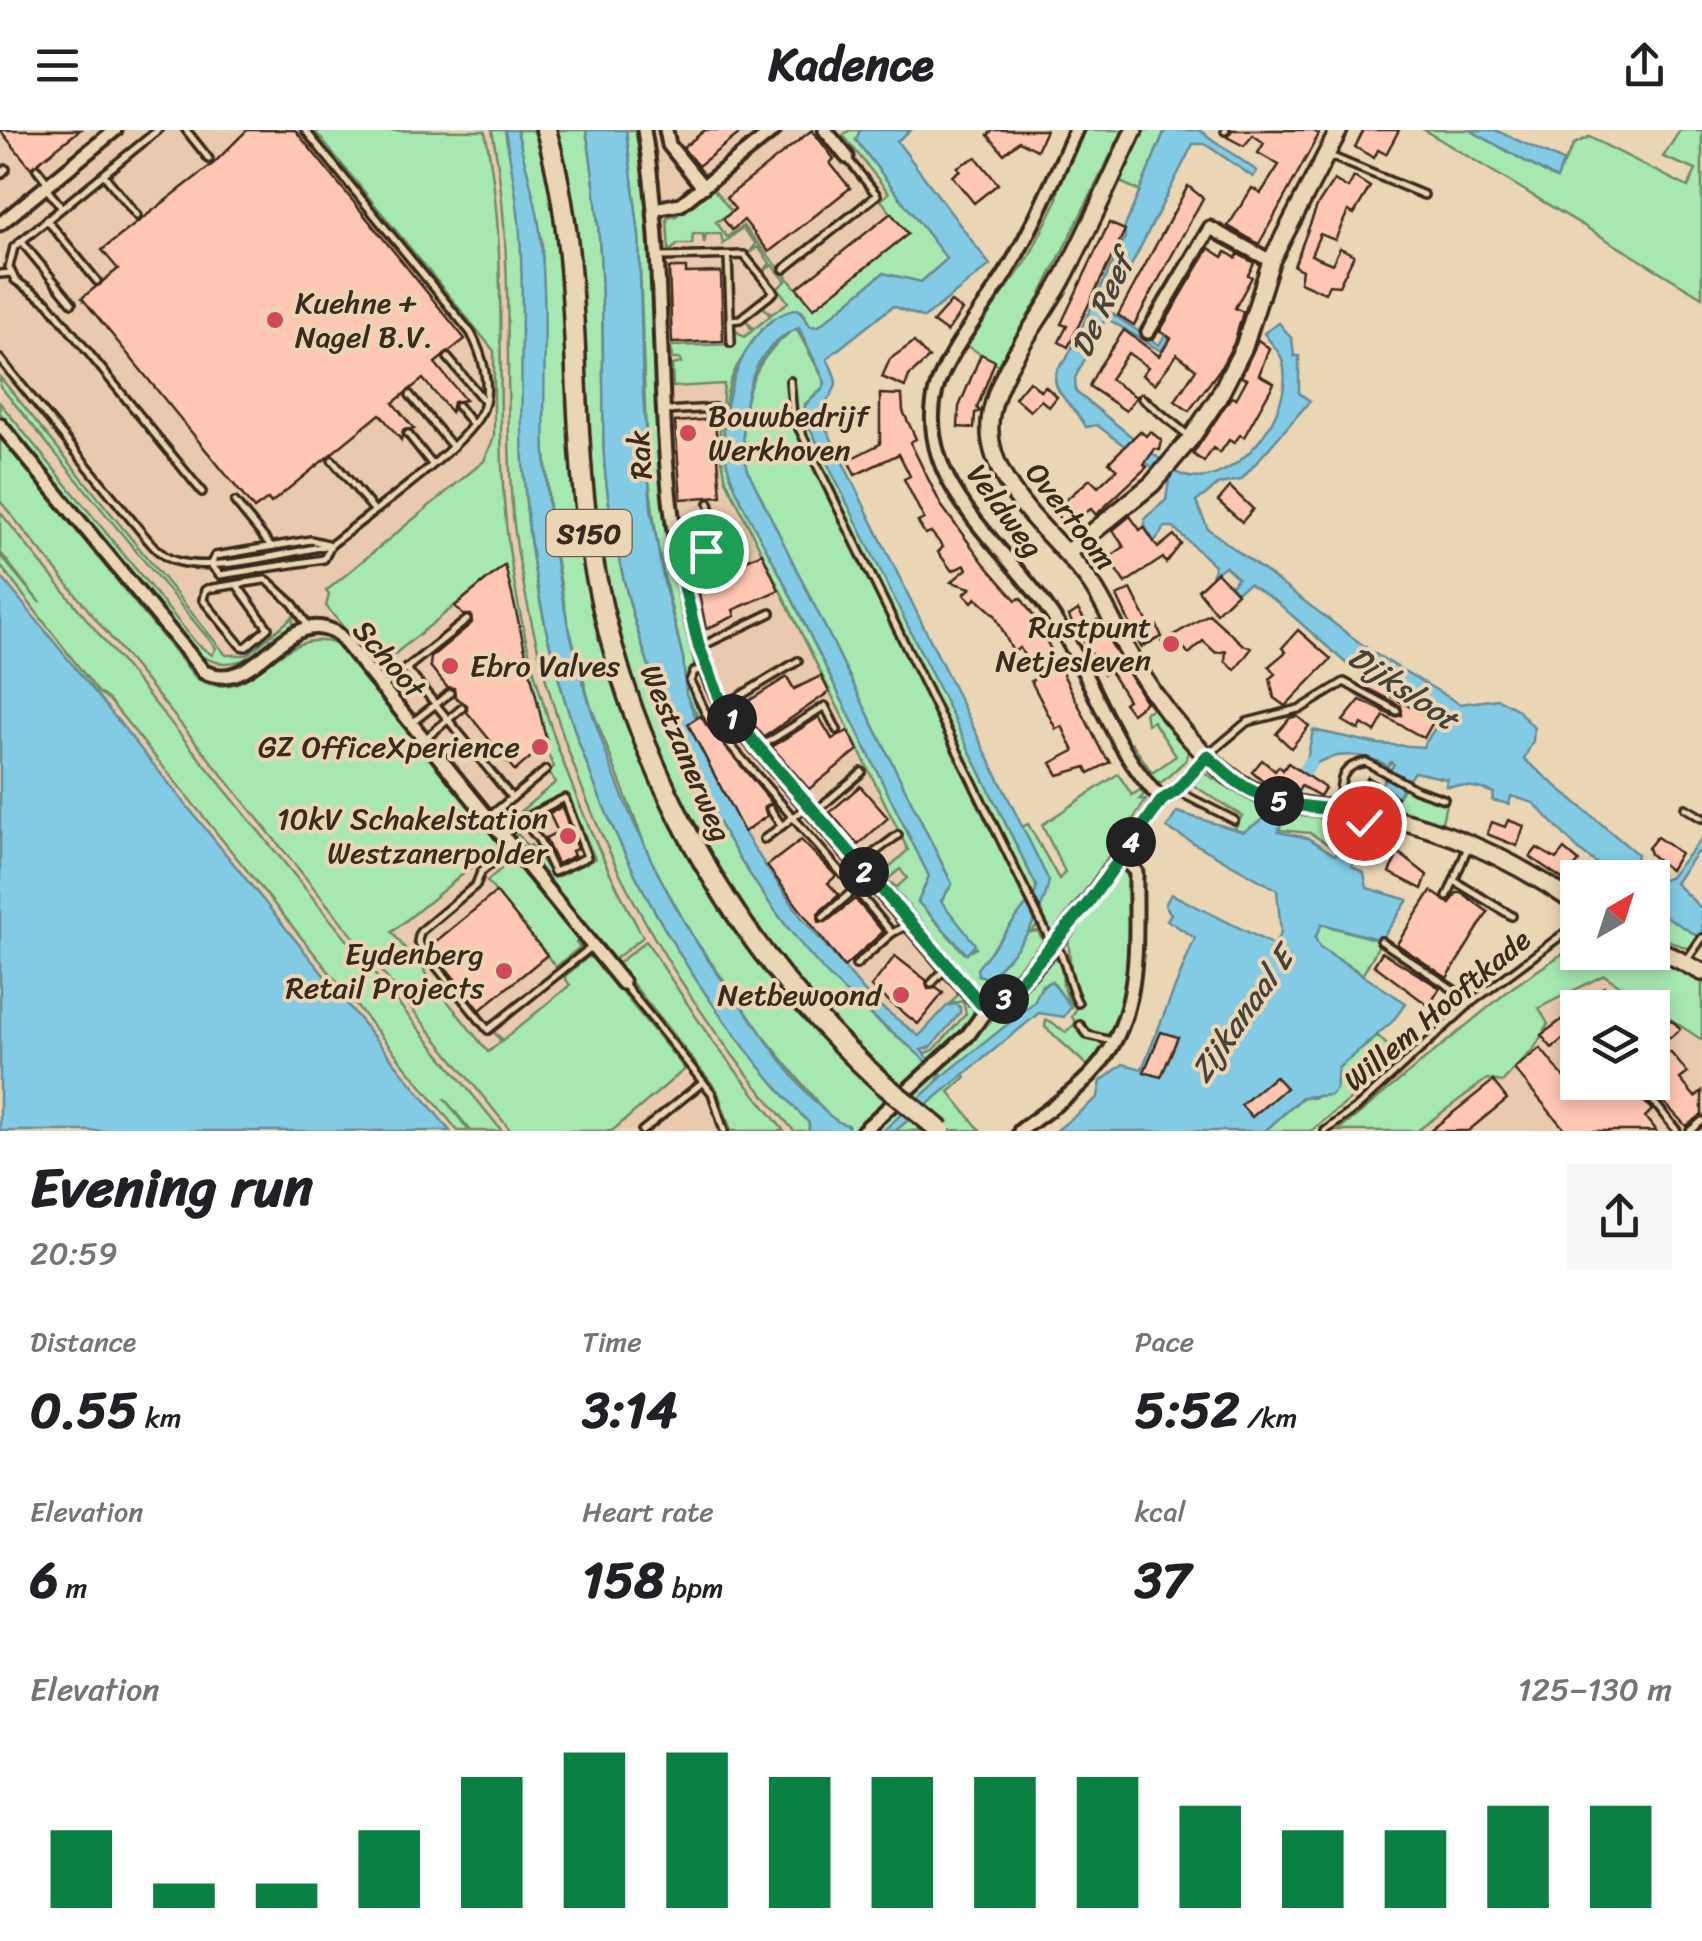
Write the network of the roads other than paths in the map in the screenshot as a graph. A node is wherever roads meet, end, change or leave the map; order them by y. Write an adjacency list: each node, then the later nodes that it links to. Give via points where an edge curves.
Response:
1 (115, 130): 18 (street)
2 (158, 130): 17 (lane)
3 (186, 130): 15 (lane)
4 (306, 130): 43 (lane, via 471,333 484,371)
5 (546, 130): 140 (main road, Westzanerweg / S150, bridge, via 573,278 590,538 632,710 698,856 731,911 814,1016)
6 (644, 130): 22 (street, Rak)
7 (666, 130): 19 (street)
8 (774, 130): 19 (street)
9 (825, 130): 14 (street)
10 (1076, 130): 89 (street, Veldweg, via 1018,254 947,364 932,421 948,478 978,526 1046,606 1129,758)
11 (1134, 130): 60 (street, Overtoom, via 992,413 993,444 1007,482)
12 (1340, 130): 13 (street)
13 (1326, 154): 20 (lane); 29 (street)
14 (847, 157): 30 (lane, via 878,195)
15 (208, 159)
16 (37, 169): 18 (lane)
17 (104, 174): 21 (lane); 23 (lane)
18 (47, 186): 21 (lane); 25 (street)
19 (703, 187): 22 (street, via 676,206)
20 (1424, 195)
21 (62, 208): 24 (lane)
22 (655, 209): 28 (street, Rak)
23 (136, 216)
24 (47, 220): 26 (lane); 33 (lane)
25 (0, 224)
26 (21, 242): 32 (lane, via 10,252); 34 (lane)
27 (728, 256): 28 (lane); 35 (lane); 35 (lane, via 744,255 774,292)
28 (657, 257): 46 (street, Rak)
29 (1271, 261): 36 (street, via 1210,228); 50 (street, via 1244,346)
30 (784, 269)
31 (0, 274): 32 (lane)
32 (10, 274): 54 (lane, via 48,303)
33 (97, 281)
34 (72, 303)
35 (730, 320): 37 (lane)
36 (1148, 332)
37 (731, 343)
38 (0, 358): 63 (lane, via 157,550 173,560)
39 (448, 358): 43 (lane)
40 (790, 381): 120 (lane, via 793,416)
41 (410, 395): 51 (lane)
42 (1142, 398): 50 (lane)
43 (485, 402): 47 (lane)
44 (458, 406): 47 (lane)
45 (715, 408): 46 (lane)
46 (662, 411): 62 (street, Rak)
47 (474, 424): 51 (lane)
48 (0, 425): 67 (street, Schoot, via 204,672 237,676)
49 (408, 434): 53 (lane)
50 (1192, 438): 60 (street, via 1152,484)
51 (452, 446): 53 (lane)
52 (332, 460): 57 (lane)
53 (431, 463): 57 (lane)
54 (202, 492)
55 (235, 502): 59 (lane)
56 (709, 504): 62 (lane, via 710,545)
57 (374, 510): 58 (lane)
58 (331, 545): 59 (lane, via 311,540); 61 (lane); 63 (lane, via 324,559 237,574 220,576)
59 (271, 546): 61 (lane); 63 (lane, via 215,556)
60 (1067, 553): 83 (street, Overtoom, via 1154,692)
61 (277, 554): 63 (lane)
62 (677, 556): 68 (street, Rak)
63 (210, 564)
64 (237, 584): 64 (lane, via 205,590 202,598 244,647 268,628); 67 (lane, via 267,580)
65 (772, 613): 68 (lane)
66 (467, 620): 71 (lane)
67 (308, 626): 72 (street, Schoot, via 339,635)
68 (699, 647): 70 (street, Rak)
69 (798, 661): 75 (lane)
70 (706, 667): 75 (street, Rak); 96 (lane, via 690,681 706,716)
71 (406, 668): 72 (lane); 74 (lane)
72 (383, 687): 79 (street, Schoot)
73 (450, 692): 74 (lane)
74 (436, 704): 78 (lane); 79 (lane)
75 (723, 706): 82 (street, Rak)
76 (462, 708): 78 (lane)
77 (1397, 712): 83 (lane, via 1344,682 1302,708 1247,722)
78 (448, 720): 81 (lane); 87 (lane)
79 (412, 723): 81 (street, Schoot)
80 (837, 730): 82 (lane, via 825,706)
81 (425, 739): 95 (street, Schoot)
82 (758, 748): 92 (street, Rak)
83 (1207, 756): 86 (street); 93 (street, Overtoom, via 1245,787 1284,803)
84 (546, 770): 87 (lane)
85 (862, 772): 92 (lane)
86 (1176, 791): 89 (street); 99 (lane)
87 (512, 798): 95 (lane)
88 (1444, 799): 93 (lane, via 1366,762 1342,774)
89 (1162, 800): 106 (street)
90 (1686, 808): 97 (lane)
91 (770, 809): 100 (lane)
92 (811, 810): 96 (lane); 107 (street, Rak)
93 (1341, 810): 94 (street)
94 (1364, 813): 102 (lane); 105 (street)
95 (488, 817): 104 (street, Schoot)
96 (793, 818): 100 (lane); 107 (lane, via 843,875)
97 (1702, 818)
98 (522, 819): 98 (lane, via 565,798 587,857 554,872); 104 (lane)
99 (1234, 820)
100 (782, 826): 103 (lane)
101 (898, 835): 107 (lane)
102 (1351, 837)
103 (764, 839)
104 (508, 841): 121 (street, Schoot); 121 (lane, via 476,886 418,936 466,1004 488,1030)
105 (1469, 844): 109 (lane); 111 (street)
106 (1121, 856): 120 (street); 133 (street, via 1136,872 1136,974)
107 (858, 864): 108 (street, Rak)
108 (868, 877): 110 (lane); 115 (street, Rak)
109 (1456, 882): 112 (lane); 114 (lane)
110 (855, 889): 113 (lane); 116 (lane)
111 (1560, 893)
112 (1446, 897)
113 (822, 916)
114 (1512, 916)
115 (909, 924): 116 (lane); 125 (street, Rak)
116 (892, 933): 124 (lane)
117 (1560, 937): 129 (lane, Willem Hooftkade)
118 (1702, 938): 123 (lane)
119 (1381, 941): 129 (lane)
120 (1055, 943): 130 (lane); 131 (street, via 1004,1000)
121 (593, 945): 127 (street, Schoot)
122 (1670, 955): 123 (street)
123 (1685, 963): 126 (street)
124 (856, 965)
125 (946, 968): 128 (lane); 131 (street, Rak, via 976,1002)
126 (1702, 972)
127 (623, 983): 134 (lane, Schoot)
128 (931, 984)
129 (1472, 1002): 142 (lane, Willem Hooftkade)
130 (1078, 1003)
131 (989, 1006): 139 (street, via 968,1035)
132 (1080, 1025): 133 (lane, via 1088,1035)
133 (1114, 1042): 141 (street, via 1082,1084)
134 (702, 1082): 137 (lane); 138 (lane, Schoot)
135 (1652, 1100): 143 (lane)
136 (1702, 1121): 144 (lane)
137 (642, 1131)
138 (724, 1131)
139 (862, 1131)
140 (941, 1131)
141 (1020, 1131)
142 (1325, 1131)
143 (1677, 1131)
144 (1690, 1131)

